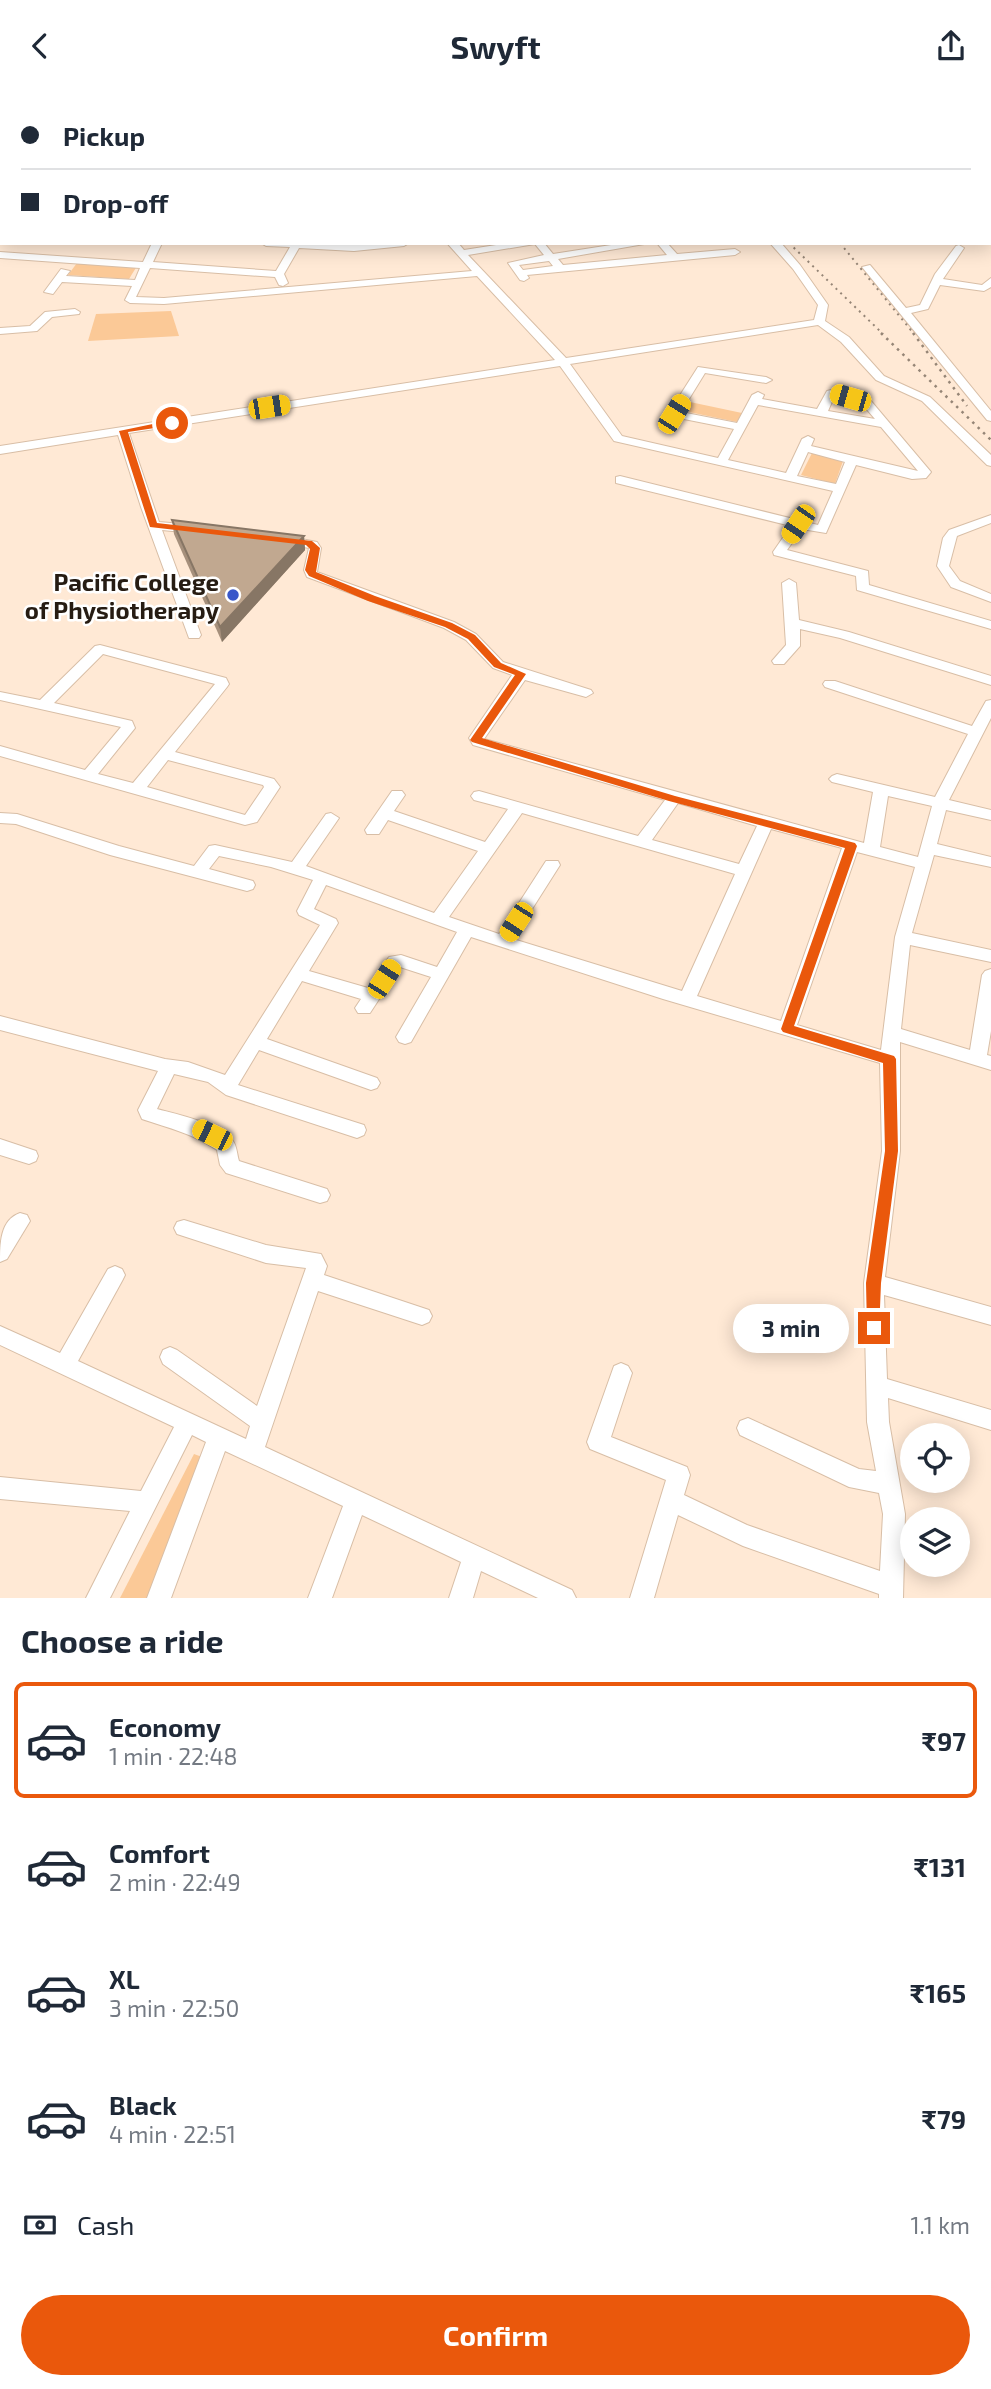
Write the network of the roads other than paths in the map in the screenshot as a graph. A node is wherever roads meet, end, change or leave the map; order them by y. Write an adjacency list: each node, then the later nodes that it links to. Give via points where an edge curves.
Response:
1 (156, 245): 26 (street)
2 (286, 245): 13 (street)
3 (321, 245): 4 (street); 13 (street)
4 (384, 245)
5 (454, 245): 17 (street)
6 (541, 245): 21 (street)
7 (634, 245): 16 (street)
8 (641, 245): 24 (street)
9 (664, 245): 22 (street)
10 (701, 245): 20 (street)
11 (729, 245): 20 (street, via 737,255)
12 (777, 245): 40 (street, via 823,305)
13 (296, 246): 31 (street)
14 (497, 246): 17 (street)
15 (959, 248): 33 (street)
16 (608, 249): 18 (street); 25 (street)
17 (461, 253): 30 (street)
18 (577, 253): 21 (street); 27 (street)
19 (0, 255): 23 (street)
20 (710, 255): 22 (street)
21 (551, 257): 29 (street); 29 (street, via 513,263 522,275)
22 (676, 259): 24 (street)
23 (72, 260): 26 (street); 32 (street)
24 (649, 261): 25 (street)
25 (622, 264): 27 (street)
26 (146, 266): 31 (street); 35 (street)
27 (587, 266): 29 (street)
28 (867, 267): 39 (street)
29 (561, 268)
30 (480, 273): 36 (street); 42 (street)
31 (279, 274): 36 (street)
32 (59, 279): 35 (street); 37 (street)
33 (936, 281): 34 (street, via 984,288); 39 (street, via 924,307)
34 (991, 281)
35 (137, 283): 36 (street, via 130,300)
36 (286, 290)
37 (49, 292)
38 (75, 312): 41 (street, via 51,314 33,329)
39 (904, 312): 47 (street)
40 (819, 322): 42 (street); 43 (street, via 840,333 879,377)
41 (0, 331)
42 (562, 361): 50 (street); 54 (street, via 618,439)
43 (896, 385): 45 (street); 53 (street, via 926,400)
44 (755, 401): 46 (street); 49 (street); 49 (street, via 769,376 702,369 674,414)
45 (867, 403): 46 (street, via 831,393); 48 (street)
46 (821, 413): 48 (street)
47 (991, 418)
48 (887, 425): 52 (street, via 921,465 922,475)
49 (741, 427): 54 (street)
50 (123, 431): 51 (street); 60 (street)
51 (0, 450)
52 (852, 460): 55 (street, via 806,443); 57 (street)
53 (991, 462)
54 (721, 463): 55 (street)
55 (790, 478): 57 (street)
56 (620, 480): 59 (street)
57 (841, 489): 59 (street, via 824,529)
58 (991, 519): 66 (street, via 953,533 943,566 952,581 965,590)
59 (798, 524): 64 (street, via 779,552)
60 (153, 525): 61 (street); 69 (street)
61 (204, 530)
62 (267, 538): 71 (street, via 313,545 313,574 449,625 471,637 498,665)
63 (872, 560): 64 (street)
64 (863, 574): 68 (street, via 862,587)
65 (789, 583): 67 (street)
66 (991, 598)
67 (793, 623): 70 (street, via 793,646); 72 (street)
68 (991, 625)
69 (194, 635)
70 (779, 661)
71 (520, 674): 74 (street); 87 (street, via 475,740)
72 (991, 681)
73 (830, 684): 78 (street)
74 (586, 693)
75 (0, 696): 76 (street)
76 (45, 704): 80 (street, via 100,649 221,681); 81 (street, via 129,726)
77 (991, 704): 78 (street)
78 (976, 732): 88 (street)
79 (0, 751): 81 (street)
80 (165, 754): 83 (street); 83 (street, via 272,786 249,820)
81 (89, 775): 83 (street)
82 (837, 779): 84 (street)
83 (137, 789)
84 (881, 789): 88 (street); 99 (street)
85 (397, 795): 90 (street)
86 (479, 796): 89 (street)
87 (673, 799): 94 (street); 96 (street)
88 (940, 804): 91 (street); 100 (street)
89 (518, 807): 96 (street); 98 (street)
90 (384, 813): 95 (street); 98 (street)
91 (991, 815)
92 (0, 818): 105 (street, via 17,819)
93 (331, 818): 103 (street)
94 (766, 823): 97 (street); 104 (street)
95 (373, 830)
96 (642, 842): 104 (street)
97 (851, 846): 99 (street); 119 (street)
98 (488, 849): 108 (street)
99 (871, 851): 100 (street)
100 (927, 856): 101 (street); 110 (street)
101 (991, 862)
102 (552, 865): 111 (street)
103 (296, 868): 105 (street, via 215,850); 106 (street)
104 (743, 871): 117 (street)
105 (198, 872): 107 (street)
106 (322, 878): 108 (street); 113 (street, via 304,911 330,923)
107 (247, 885)
108 (438, 920): 109 (street)
109 (467, 929): 111 (street); 114 (street)
110 (903, 937): 112 (street); 120 (street)
111 (503, 941): 117 (street)
112 (991, 956)
113 (299, 974): 114 (street, via 369,1002 397,961); 122 (street)
114 (440, 974): 121 (street)
115 (991, 975): 116 (street)
116 (989, 997): 124 (street)
117 (687, 999): 119 (street)
118 (0, 1023): 125 (street)
119 (787, 1029): 123 (street)
120 (892, 1033): 123 (street); 124 (street)
121 (405, 1037)
122 (256, 1042): 126 (street); 127 (street)
123 (889, 1059): 137 (street, via 891,1151)
124 (985, 1060)
125 (169, 1067): 127 (street, via 214,1077); 131 (street, via 149,1114 212,1135 226,1146 233,1167)
126 (371, 1083)
127 (227, 1087): 128 (street)
128 (356, 1130)
129 (0, 1147): 130 (street)
130 (29, 1156)
131 (320, 1195)
132 (20, 1221): 134 (street)
133 (184, 1228): 136 (street, via 266,1254 314,1260 317,1266)
134 (0, 1252)
135 (115, 1275): 142 (street)
136 (311, 1282): 138 (street); 147 (street)
137 (874, 1283): 139 (street); 144 (street)
138 (422, 1316)
139 (991, 1316)
140 (0, 1335): 142 (street)
141 (170, 1357): 147 (street)
142 (64, 1364): 146 (street)
143 (621, 1373): 154 (street, via 598,1442 677,1473)
144 (876, 1385): 145 (street); 151 (street)
145 (991, 1420)
146 (188, 1422): 149 (street); 155 (street)
147 (262, 1422): 150 (street)
148 (748, 1428): 151 (street, via 857,1479)
149 (219, 1437): 150 (street); 159 (street)
150 (252, 1452): 153 (street)
151 (888, 1484): 157 (street, via 894,1514)
152 (0, 1488): 155 (street)
153 (356, 1501): 156 (street); 160 (street)
154 (672, 1501): 157 (street, via 743,1535); 163 (street)
155 (147, 1502): 158 (street)
156 (474, 1556): 161 (street); 162 (street)
157 (892, 1593)
158 (98, 1598)
159 (159, 1598)
160 (320, 1598)
161 (461, 1598)
162 (564, 1598)
163 (642, 1598)

